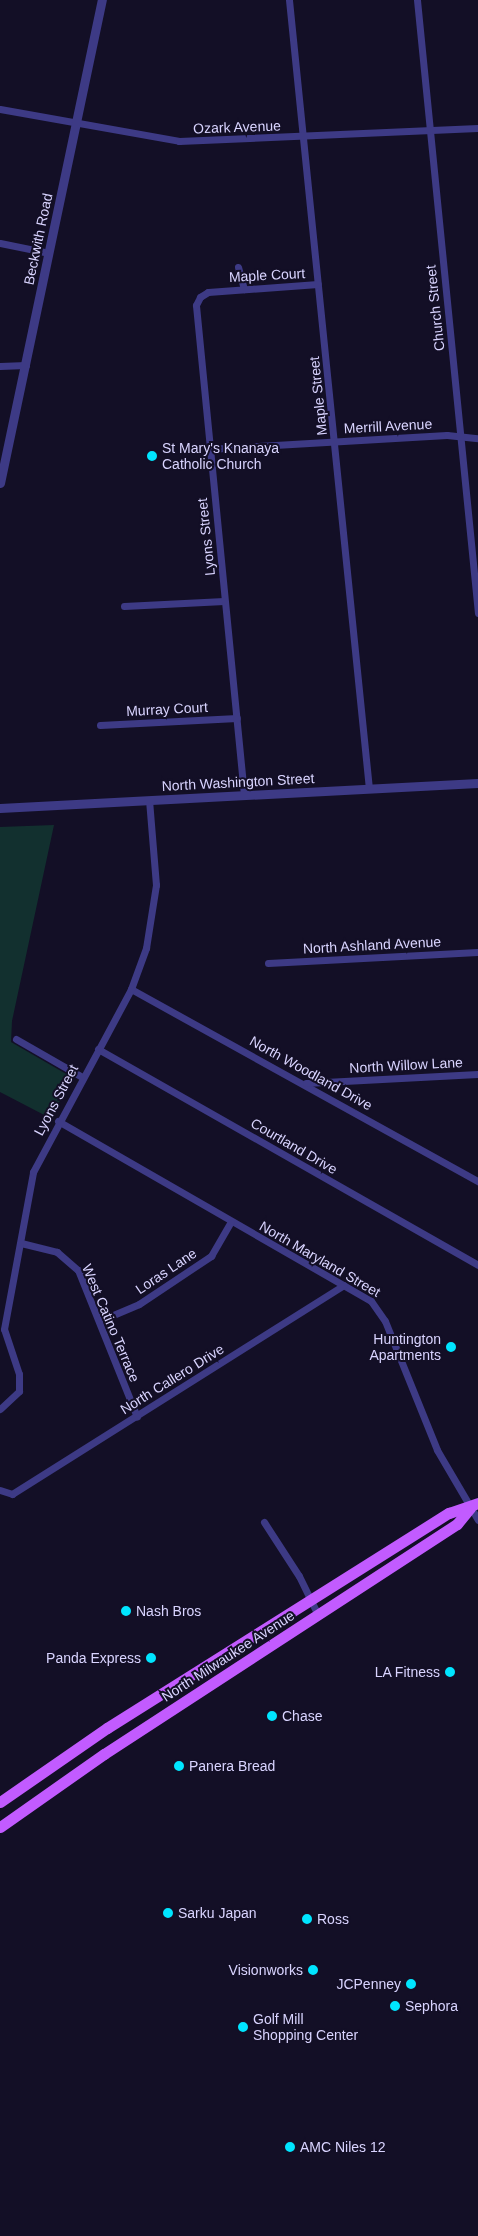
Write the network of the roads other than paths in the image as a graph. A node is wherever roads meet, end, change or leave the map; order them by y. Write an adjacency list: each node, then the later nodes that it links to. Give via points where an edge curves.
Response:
1 (102, 0): 5 (street, Beckwith Road)
2 (289, 0): 8 (street, Maple Street)
3 (417, 0): 7 (street, Church Street)
4 (0, 109): 5 (street, Ozark Avenue)
5 (76, 120): 8 (street, Ozark Avenue, via 179,141); 10 (street, Beckwith Road)
6 (478, 128): 7 (street, Ozark Avenue)
7 (430, 130): 8 (street, Ozark Avenue); 17 (street, Church Street)
8 (303, 137): 12 (street, Maple Street)
9 (0, 243): 10 (street)
10 (49, 253): 15 (street, Beckwith Road)
11 (238, 267): 13 (street)
12 (318, 284): 13 (street, Maple Court); 19 (street, Maple Street)
13 (244, 289): 14 (street, Maple Court)
14 (218, 290): 20 (street, Lyons Street, via 200,297 195,314)
15 (26, 365): 16 (street); 21 (street, Beckwith Road)
16 (0, 366)
17 (460, 437): 18 (street, Merrill Avenue); 19 (street, Merrill Avenue); 24 (street, Church Street)
18 (478, 438)
19 (335, 442): 20 (street, Merrill Avenue); 28 (street, Maple Street)
20 (209, 449): 22 (street, Lyons Street)
21 (0, 483)
22 (224, 601): 23 (street); 25 (street, Lyons Street)
23 (124, 606)
24 (478, 612)
25 (237, 718): 26 (street, Murray Court); 29 (street, Lyons Street)
26 (100, 725)
27 (478, 783): 28 (street, North Washington Street)
28 (368, 789): 29 (street, North Washington Street)
29 (244, 796): 30 (street, North Washington Street)
30 (149, 800): 31 (street, North Washington Street); 34 (street, Lyons Street, via 155,900 142,966)
31 (0, 808)
32 (478, 952): 33 (street, North Ashland Avenue)
33 (268, 964)
34 (131, 989): 36 (street, Lyons Street); 39 (street, North Woodland Drive)
35 (16, 1039): 38 (street)
36 (98, 1049): 38 (street, Lyons Street); 44 (street, Courtland Drive)
37 (478, 1074): 39 (street, North Willow Lane)
38 (82, 1077): 40 (street, Lyons Street)
39 (306, 1083): 41 (street, North Woodland Drive)
40 (58, 1121): 42 (street, North Maryland Street); 43 (street, Lyons Street, via 33,1172)
41 (478, 1181)
42 (231, 1222): 45 (street, North Maryland Street); 46 (street, Loras Lane, via 211,1256 139,1304)
43 (21, 1242): 46 (street, West Catino Terrace, via 57,1252 71,1261 78,1270); 47 (street, Lyons Street, via 4,1329 19,1374 18,1391)
44 (478, 1265)
45 (344, 1285): 48 (street, North Callero Drive); 50 (street, North Maryland Street, via 372,1301 382,1313 438,1450)
46 (99, 1321): 48 (street, West Catino Terrace)
47 (0, 1409)
48 (136, 1417): 49 (street, North Callero Drive, via 12,1494)
49 (1, 1491)
50 (474, 1505): 51 (street, North Maryland Street); 53 (main road, North Milwaukee Avenue, via 448,1513); 54 (main road, North Milwaukee Avenue, via 457,1524)
51 (478, 1520)
52 (264, 1522): 53 (street)
53 (312, 1601): 54 (street); 55 (main road, North Milwaukee Avenue, via 107,1728)
54 (318, 1615): 56 (main road, North Milwaukee Avenue, via 104,1754)
55 (0, 1802)
56 (0, 1827)

